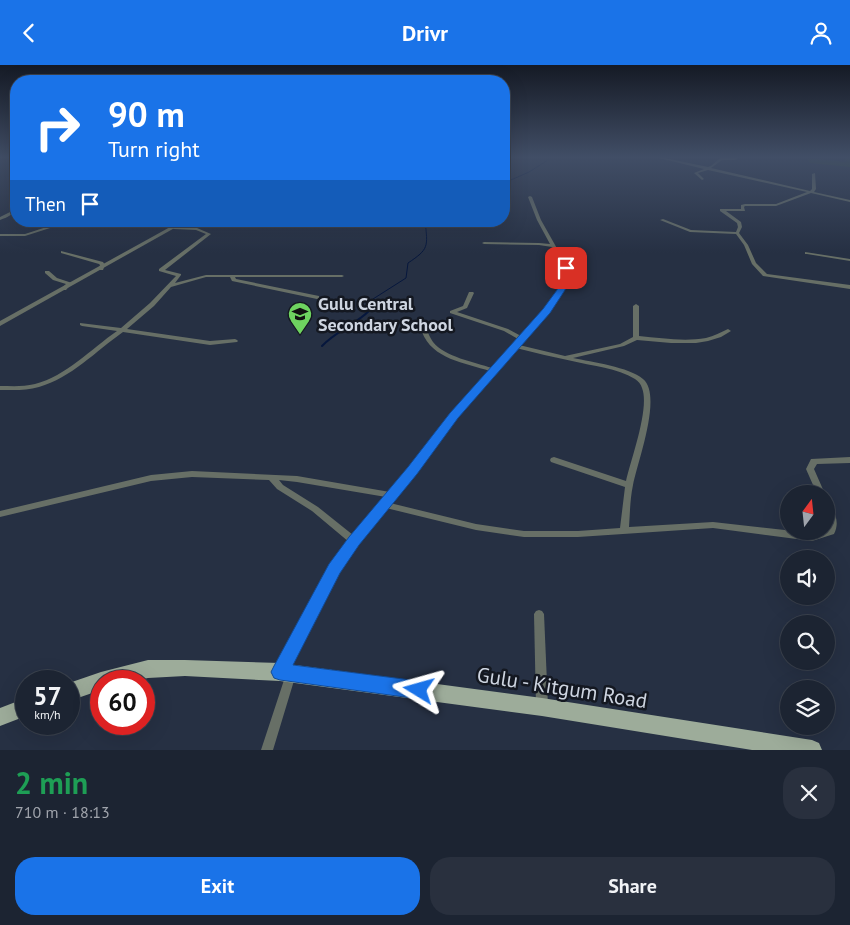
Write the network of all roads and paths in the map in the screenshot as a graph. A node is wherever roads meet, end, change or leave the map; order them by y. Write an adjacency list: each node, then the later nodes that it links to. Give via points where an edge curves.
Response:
1 (798, 189): 3 (street)
2 (814, 189): 3 (street)
3 (811, 192): 5 (street); 9 (street, via 776,205 748,204 742,206 744,210 721,210 739,222)
4 (530, 197): 12 (street)
5 (850, 201)
6 (662, 220): 9 (street, via 690,231)
7 (51, 227): 10 (street, via 25,235)
8 (174, 228): 16 (street); 20 (street, via 197,229 209,234 161,269 179,275)
9 (737, 233): 21 (street, via 754,264 765,275)
10 (0, 237)
11 (484, 243): 12 (street)
12 (554, 246): 31 (street, via 566,268 564,281 556,298)
13 (63, 252): 16 (street, via 101,263)
14 (807, 253): 15 (street)
15 (850, 260)
16 (101, 269): 22 (street)
17 (47, 272): 22 (street, via 55,279 69,283)
18 (232, 275): 19 (street); 20 (street, via 206,276); 24 (street, via 241,282)
19 (342, 276)
20 (171, 285): 28 (street)
21 (850, 287)
22 (64, 289): 26 (street)
23 (471, 293): 31 (street, via 465,307 452,312)
24 (317, 297)
25 (636, 306): 32 (street)
26 (0, 324)
27 (82, 324): 28 (street)
28 (122, 330): 33 (street, via 214,343); 37 (street, via 53,381 26,388)
29 (728, 331): 32 (street, via 715,339)
30 (425, 332): 36 (street, via 428,344 436,350)
31 (522, 338): 34 (street)
32 (636, 338): 35 (street, via 622,345)
33 (235, 341)
34 (515, 346): 35 (street); 36 (street)
35 (565, 358): 41 (street, via 631,375 646,386 646,420)
36 (493, 370): 43 (street)
37 (0, 389)
38 (850, 459): 42 (street, via 814,461 810,469)
39 (554, 460): 41 (street)
40 (271, 477): 43 (street); 45 (street, via 192,474 152,478); 48 (street)
41 (629, 485): 46 (street)
42 (817, 485)
43 (390, 495): 44 (street)
44 (383, 504): 46 (street, via 504,532 546,535); 48 (street)
45 (0, 514)
46 (624, 531): 47 (street, via 713,525)
47 (780, 534)
48 (354, 541): 50 (street, via 335,569)
49 (538, 614): 52 (street)
50 (286, 673): 51 (main road, Gulu - Kitgum Road, via 148,669); 52 (main road, Gulu - Kitgum Road); 55 (street)
51 (80, 688)
52 (542, 707): 56 (main road, Gulu - Kitgum Road)
53 (15, 711): 54 (main road)
54 (0, 717)
55 (267, 750)
56 (812, 750)

